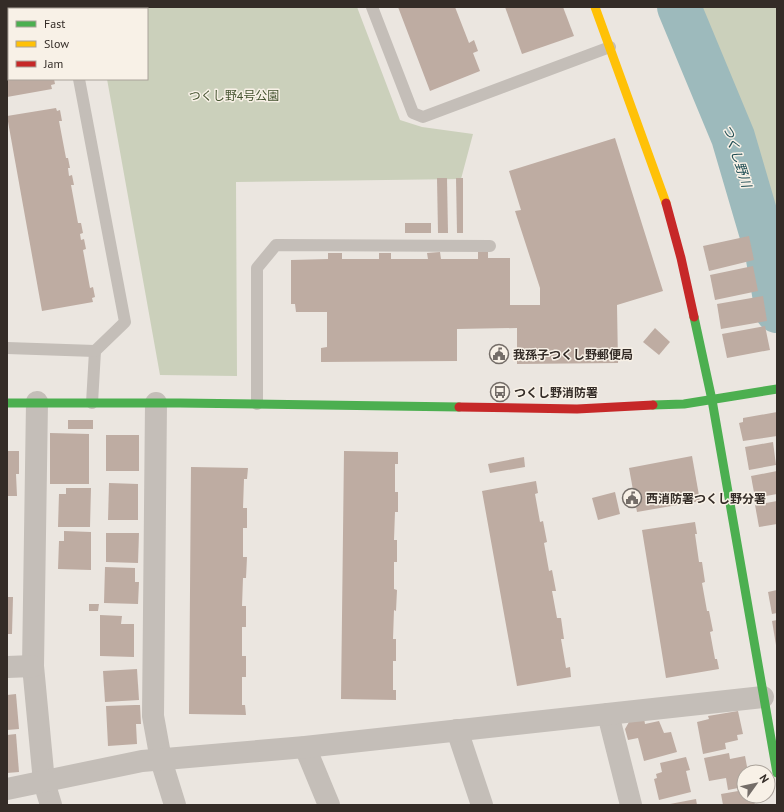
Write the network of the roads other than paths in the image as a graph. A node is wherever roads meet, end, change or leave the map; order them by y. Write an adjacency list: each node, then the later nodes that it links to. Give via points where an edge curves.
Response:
1 (372, 7): 3 (lane, via 413,113 423,117)
2 (595, 7): 3 (street)
3 (610, 47): 9 (street, via 670,214)
4 (78, 80): 7 (lane, via 125,322)
5 (490, 246): 14 (lane, via 276,245 257,268)
6 (7, 348): 7 (lane)
7 (96, 351): 12 (lane)
8 (777, 388): 9 (street)
9 (712, 400): 14 (street, via 577,409); 17 (street)
10 (36, 402): 11 (street); 12 (street); 15 (street)
11 (7, 403)
12 (92, 403): 13 (street)
13 (156, 403): 14 (street); 21 (street, via 153,716)
14 (257, 404)
15 (33, 666): 16 (street); 23 (street)
16 (7, 667)
17 (763, 697): 18 (street); 22 (street)
18 (608, 714): 19 (street); 29 (street)
19 (457, 730): 20 (street); 28 (street)
20 (305, 747): 21 (street); 27 (street)
21 (161, 760): 23 (street, via 142,761); 26 (street)
22 (777, 773)
23 (44, 782): 24 (street); 25 (street)
24 (7, 789)
25 (51, 805)
26 (175, 805)
27 (329, 805)
28 (482, 805)
29 (631, 805)

